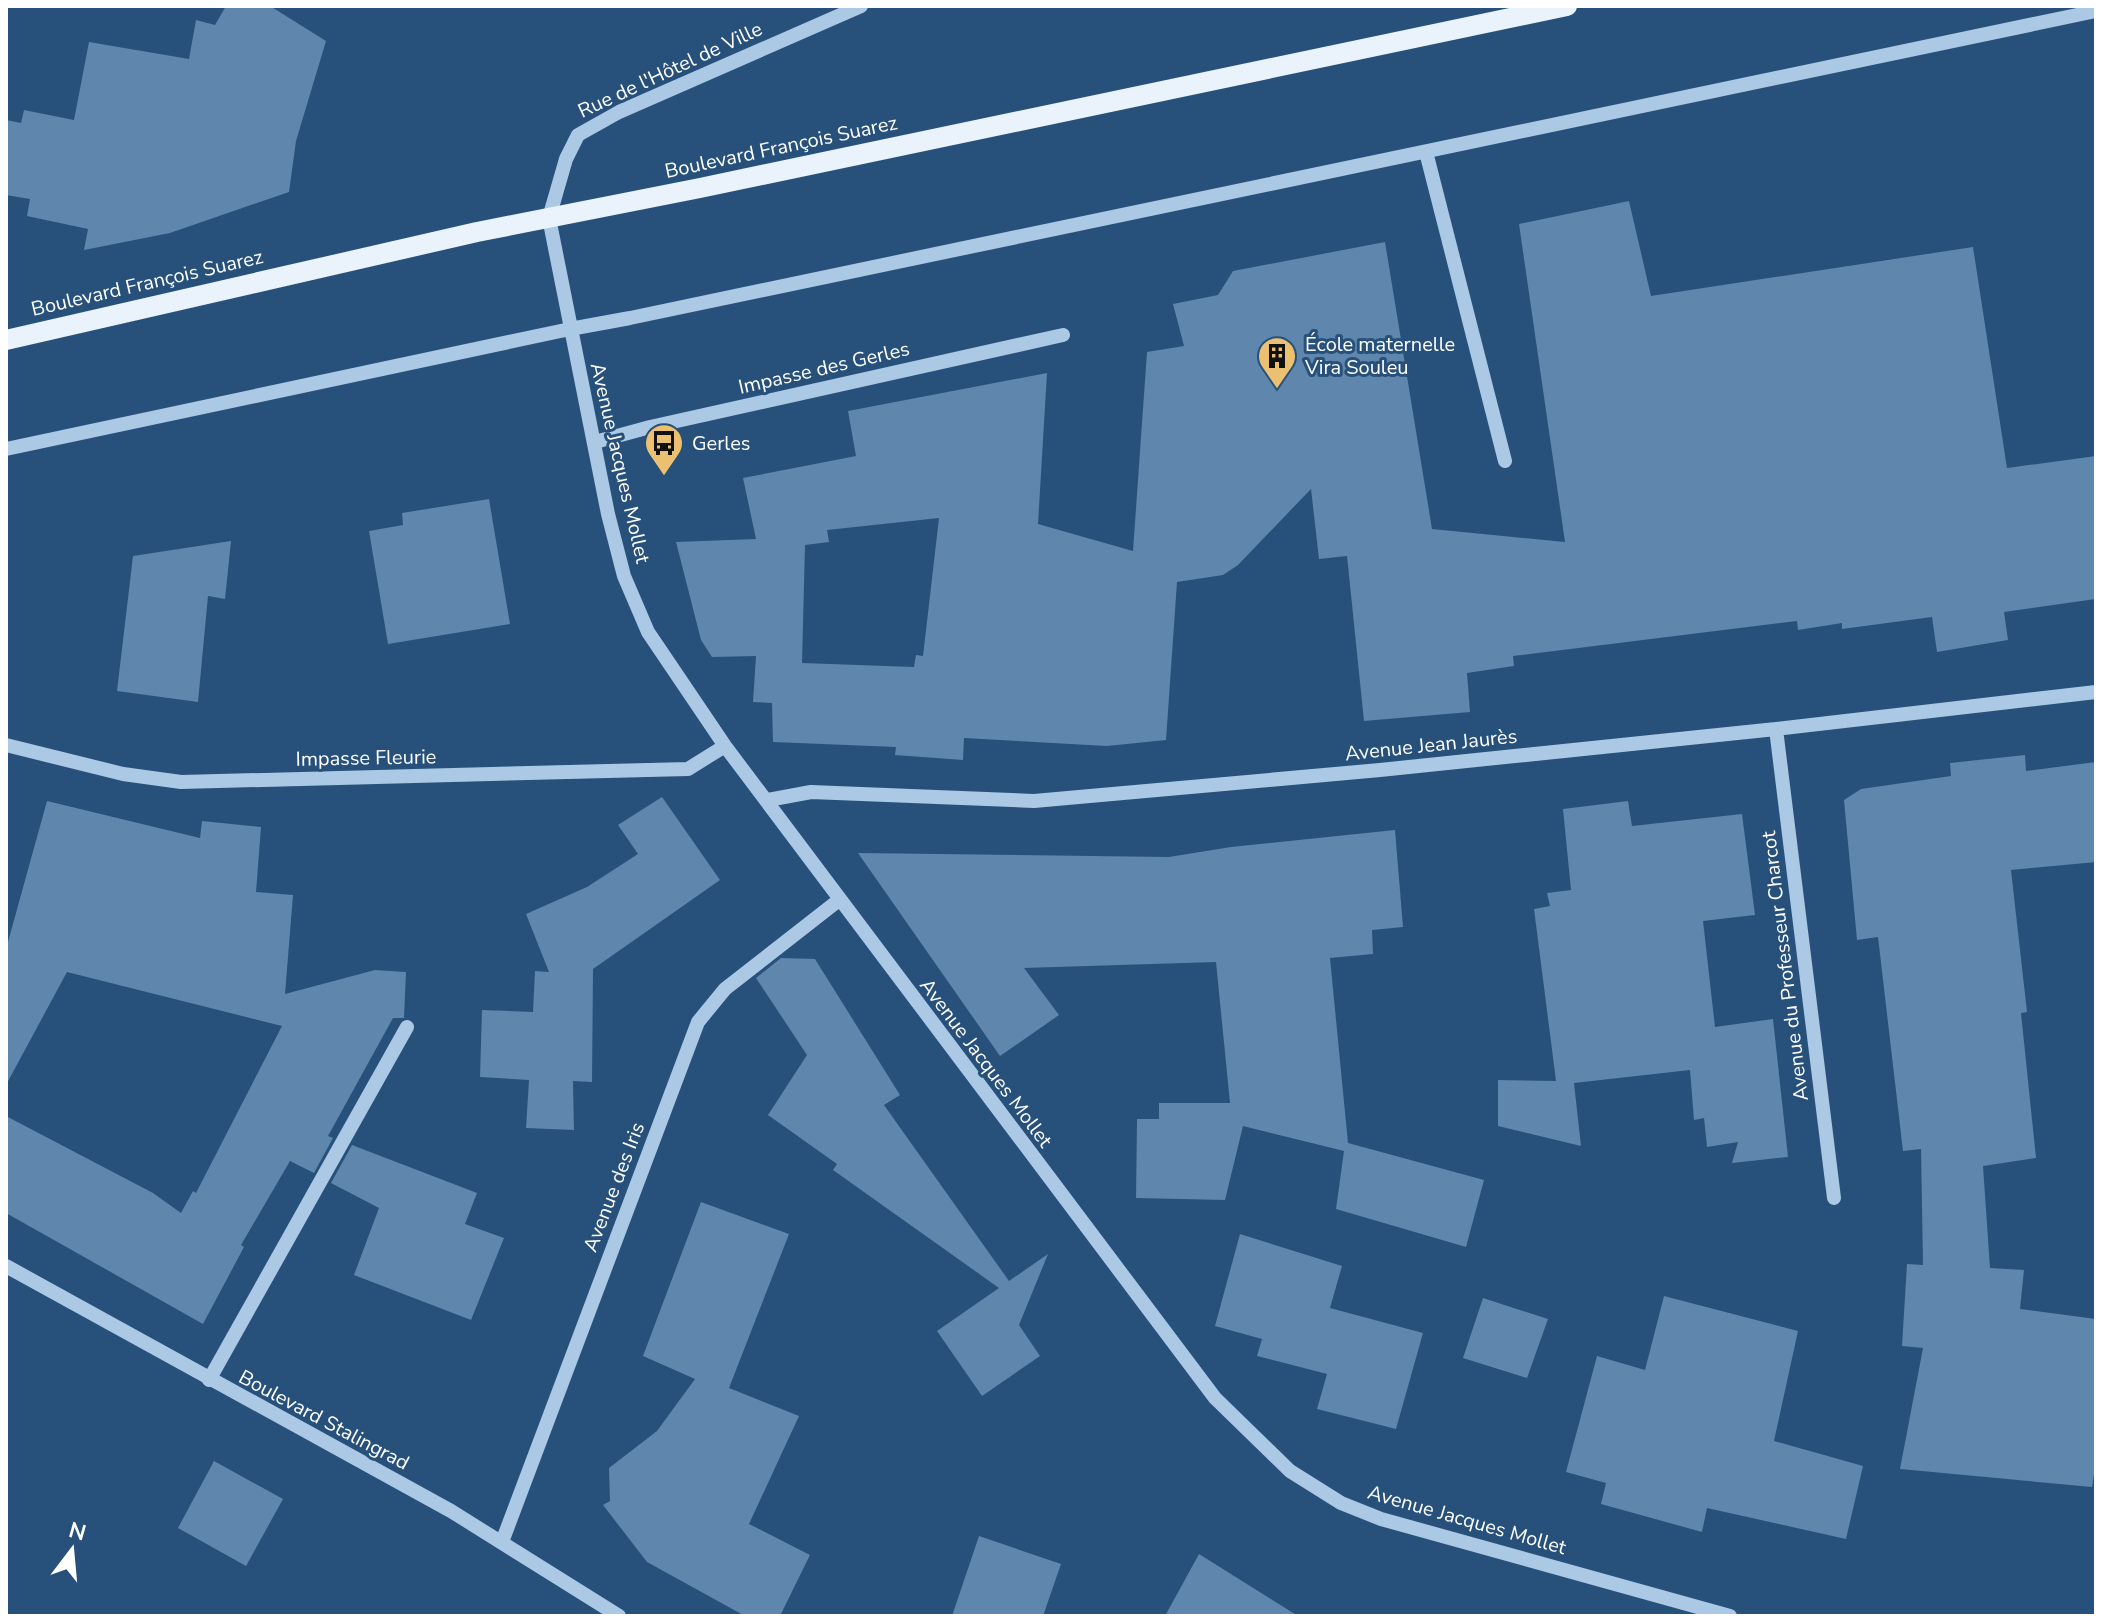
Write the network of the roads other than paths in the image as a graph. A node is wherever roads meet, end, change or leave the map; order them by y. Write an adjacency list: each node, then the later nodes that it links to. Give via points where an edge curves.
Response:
1 (861, 6): 5 (street, Rue de l'Hôtel de Ville, via 578,135)
2 (1567, 6): 5 (main road, Boulevard François Suarez)
3 (2096, 11): 4 (street)
4 (1426, 152): 6 (street); 11 (street)
5 (549, 218): 6 (street, Avenue Jacques Mollet); 8 (main road, Boulevard François Suarez)
6 (570, 329): 9 (street, Avenue Jacques Mollet); 10 (street)
7 (1063, 335): 9 (street, Impasse des Gerles)
8 (6, 340)
9 (595, 442): 15 (street, Avenue Jacques Mollet, via 624,576 648,632)
10 (6, 449)
11 (1505, 461)
12 (2096, 692): 13 (street, Avenue Jean Jaurès)
13 (1776, 729): 16 (street, Avenue Jean Jaurès, via 1034,801 811,792); 19 (street, Avenue du Professeur Charcot)
14 (6, 745): 15 (street, Impasse Fleurie, via 123,774 181,782 688,769)
15 (725, 746): 16 (street, Avenue Jacques Mollet)
16 (768, 800): 17 (street, Avenue Jacques Mollet)
17 (839, 900): 22 (street, Avenue des Iris, via 725,989 698,1022); 25 (street, Avenue Jacques Mollet, via 1215,1398 1290,1471 1341,1503 1381,1519)
18 (407, 1027): 21 (street)
19 (1834, 1198)
20 (6, 1266): 21 (street, Boulevard Stalingrad)
21 (209, 1380): 22 (street, Boulevard Stalingrad)
22 (502, 1542): 23 (street, Boulevard Stalingrad)
23 (596, 1610): 24 (street, Boulevard Stalingrad)
24 (619, 1616)
25 (1730, 1616)

